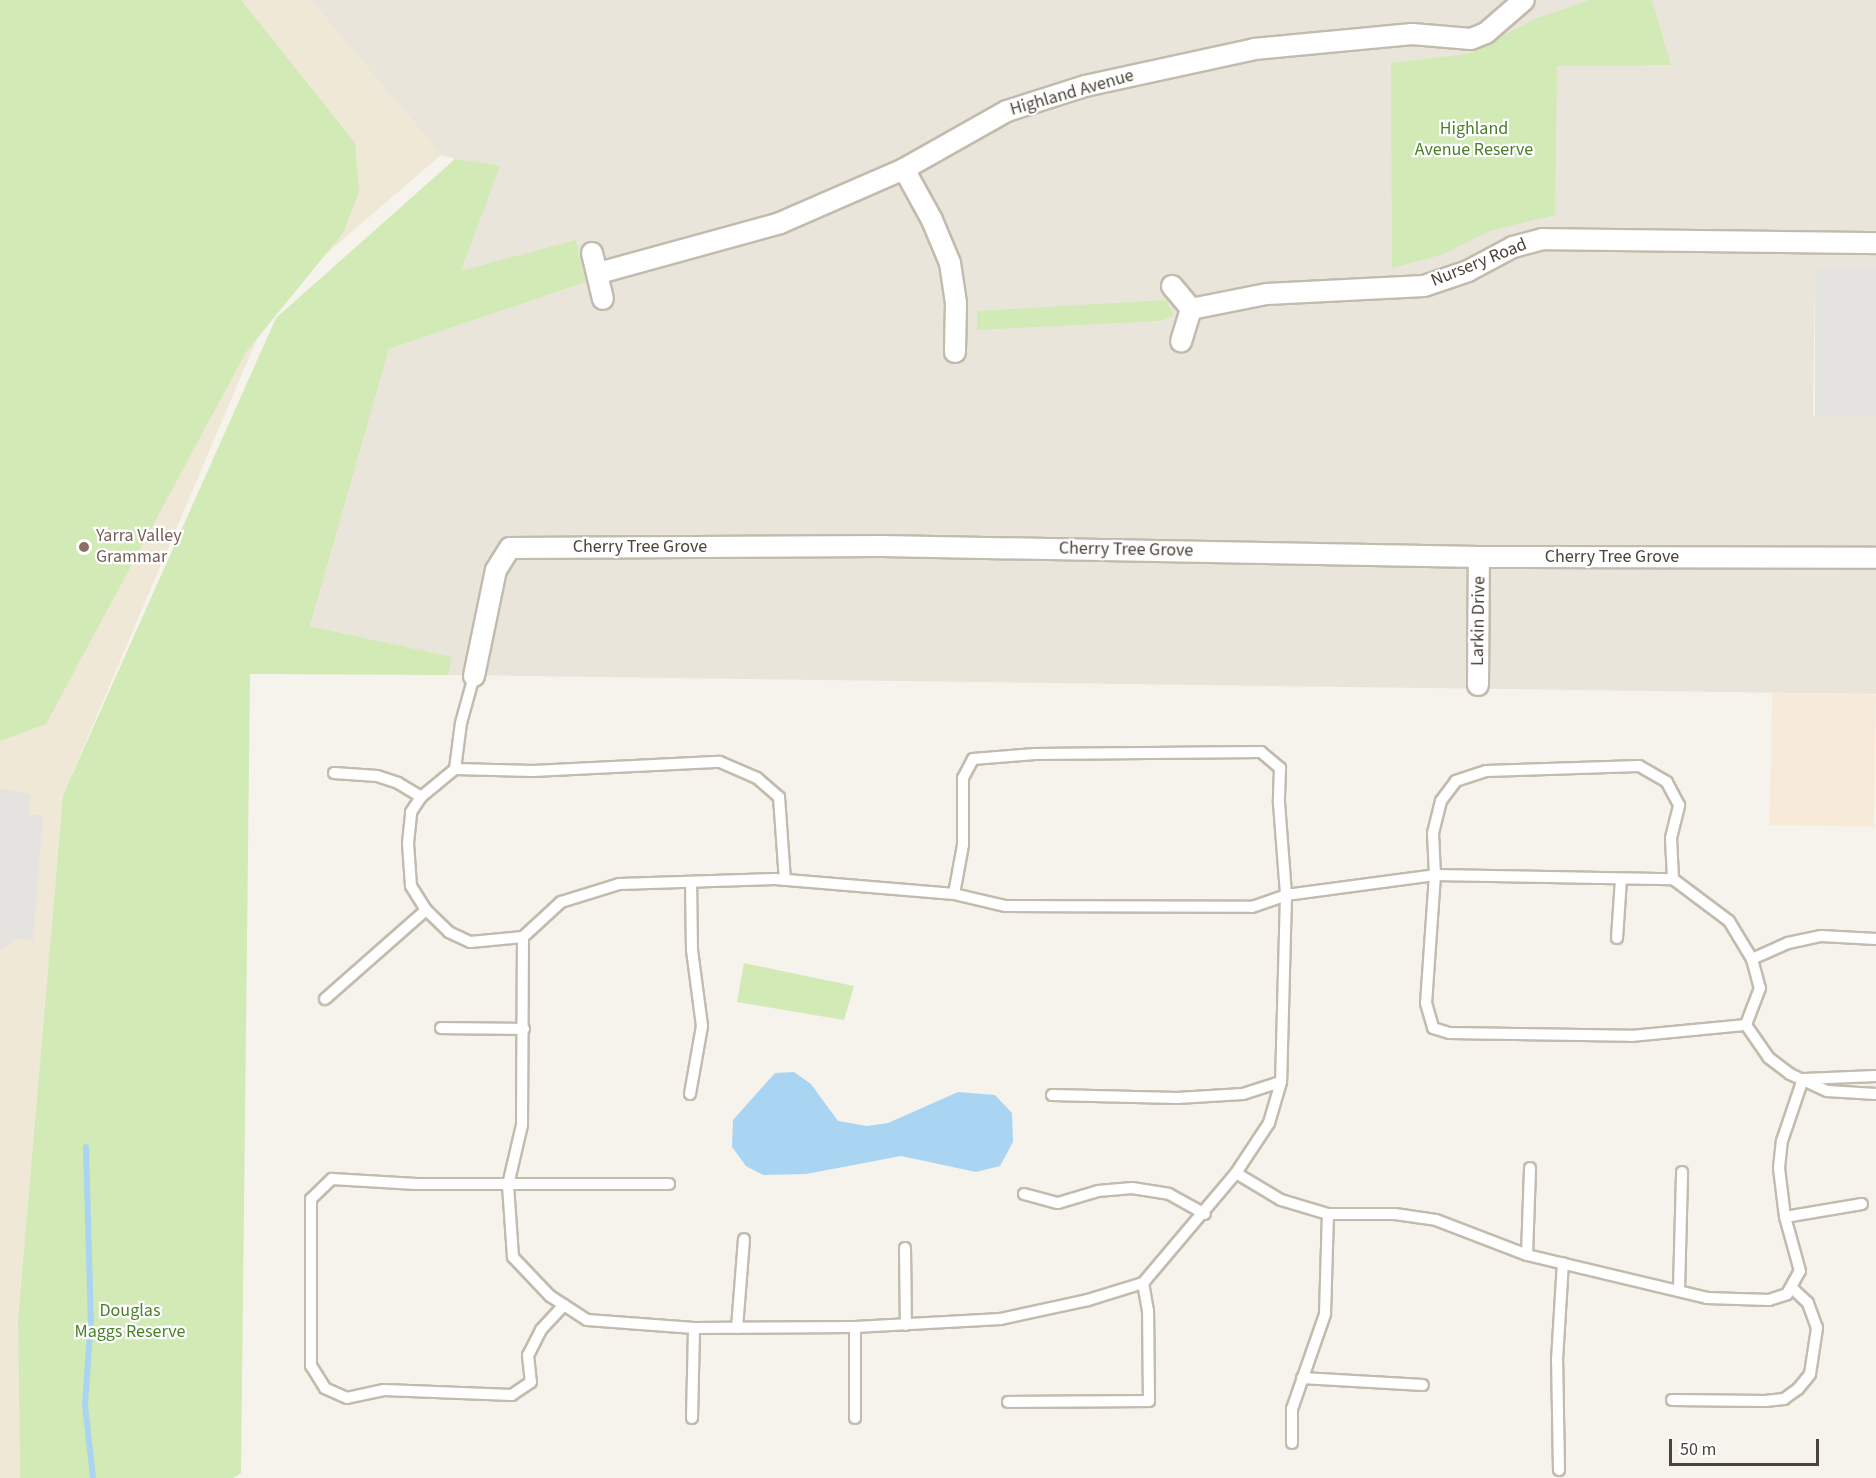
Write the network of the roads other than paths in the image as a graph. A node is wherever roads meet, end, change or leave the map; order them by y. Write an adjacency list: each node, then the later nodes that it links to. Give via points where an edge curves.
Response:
1 (1524, 0): 2 (street, Highland Avenue, via 1486,33 1471,39 1412,34 1254,49 1084,86 1007,111)
2 (904, 169): 5 (street, Highland Avenue, via 780,223); 10 (street, via 950,263 956,303)
3 (1876, 243): 8 (street, Nursery Road, via 1543,239 1513,247 1468,271 1424,286 1268,294)
4 (592, 253): 5 (street)
5 (599, 273): 7 (street)
6 (1172, 286): 8 (street)
7 (603, 299)
8 (1191, 309): 9 (street)
9 (1181, 341)
10 (955, 352)
11 (1479, 557): 12 (street, Cherry Tree Grove); 13 (street, Cherry Tree Grove, via 881,546 510,548 496,570); 14 (street, Larkin Drive)
12 (1876, 558)
13 (474, 676): 15 (lane, via 461,723)
14 (1478, 685)
15 (455, 769): 17 (lane); 21 (lane, via 533,771 720,762 757,777 779,797)
16 (334, 773): 17 (lane, via 377,776)
17 (422, 797): 25 (lane, via 411,812 408,843 411,886)
18 (1435, 875): 19 (lane); 20 (lane, via 1433,833 1441,801 1456,781 1486,771 1639,766 1666,782 1679,805 1671,838); 24 (lane); 31 (lane, via 1426,1003 1433,1028 1449,1033 1631,1036)
19 (1620, 879): 20 (lane); 27 (lane)
20 (1673, 879): 29 (lane, via 1729,921)
21 (785, 880): 22 (lane); 23 (lane)
22 (691, 882): 26 (lane, via 619,884 561,902); 37 (lane, via 692,950 702,1026)
23 (954, 894): 24 (lane, via 1005,906 1252,907); 24 (lane, via 963,845 963,777 973,759 1035,754 1261,752 1280,768 1278,803)
24 (1286, 896): 36 (lane)
25 (426, 910): 26 (lane, via 449,932 470,942); 30 (lane)
26 (522, 937): 33 (lane)
27 (1617, 938)
28 (1876, 939): 29 (lane, via 1821,936 1788,943)
29 (1752, 959): 31 (lane, via 1760,988)
30 (325, 999)
31 (1746, 1025): 35 (lane, via 1769,1058)
32 (441, 1028): 33 (lane)
33 (524, 1029): 43 (lane, via 522,1125)
34 (1876, 1076): 35 (lane)
35 (1803, 1079): 38 (lane, via 1827,1091); 49 (lane, via 1782,1141 1779,1168)
36 (1281, 1082): 39 (lane, via 1244,1094 1177,1098); 42 (lane, via 1269,1123)
37 (690, 1094)
38 (1876, 1094)
39 (1052, 1095)
40 (1530, 1168): 52 (lane)
41 (1682, 1172): 56 (lane)
42 (1236, 1173): 47 (lane); 48 (lane, via 1281,1200)
43 (508, 1185): 44 (lane); 57 (lane, via 513,1257 550,1296); 57 (lane, via 332,1179 311,1199 311,1366 325,1388 346,1398 384,1390 512,1395 531,1382 528,1355 541,1330)
44 (669, 1185)
45 (1024, 1194): 47 (lane, via 1058,1203 1098,1191 1132,1188 1169,1194)
46 (1862, 1204): 49 (lane)
47 (1205, 1214): 54 (lane)
48 (1328, 1214): 52 (lane, via 1395,1214 1436,1220); 62 (lane, via 1325,1314)
49 (1785, 1217): 55 (lane, via 1801,1264)
50 (744, 1239): 61 (lane)
51 (905, 1248): 58 (lane)
52 (1527, 1255): 53 (lane)
53 (1563, 1263): 56 (lane); 69 (lane, via 1557,1360)
54 (1143, 1283): 58 (lane, via 1001,1319); 65 (lane, via 1148,1311 1149,1401)
55 (1793, 1289): 56 (lane, via 1780,1298 1758,1300 1707,1298); 64 (lane, via 1808,1303 1817,1328 1810,1374 1798,1389 1784,1399 1765,1401)
56 (1679, 1290)
57 (564, 1305): 60 (lane, via 586,1320)
58 (906, 1325): 59 (lane)
59 (855, 1327): 61 (lane); 67 (lane)
60 (694, 1328): 61 (lane); 66 (lane)
61 (737, 1328)
62 (1302, 1378): 63 (lane); 68 (lane, via 1292,1409)
63 (1423, 1385)
64 (1672, 1400)
65 (1008, 1402)
66 (692, 1418)
67 (855, 1418)
68 (1292, 1443)
69 (1559, 1470)

